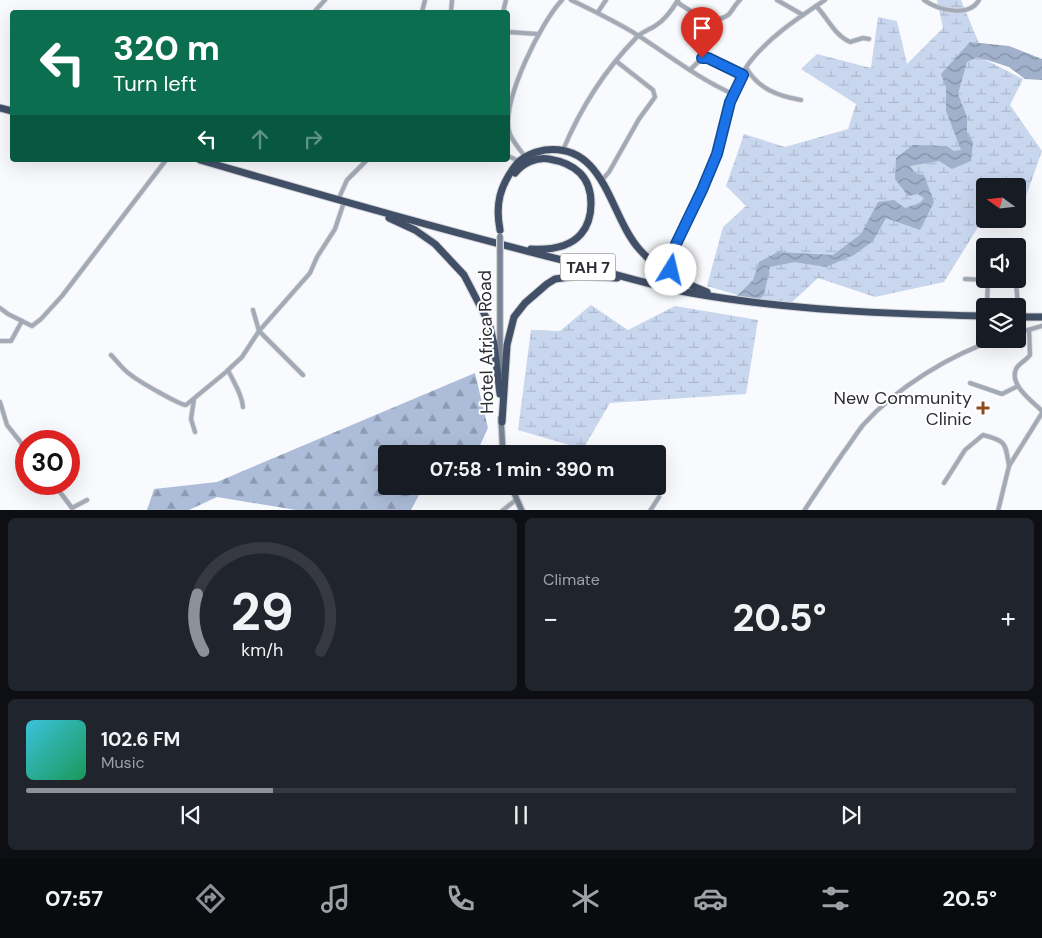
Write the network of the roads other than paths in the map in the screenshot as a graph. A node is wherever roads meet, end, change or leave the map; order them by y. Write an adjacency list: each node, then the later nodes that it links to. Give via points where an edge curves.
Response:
1 (325, 0): 12 (street)
2 (562, 0): 16 (street)
3 (571, 0): 13 (street)
4 (606, 0): 13 (street)
5 (740, 0): 10 (street, via 729,15 718,20 703,18)
6 (777, 0): 14 (street)
7 (825, 0): 11 (street)
8 (924, 0): 9 (street, via 959,11 971,8)
9 (979, 0)
10 (677, 1): 17 (street, via 665,19)
11 (816, 6): 14 (street); 18 (street, via 844,39 850,42)
12 (316, 10)
13 (598, 12): 17 (street)
14 (803, 15): 20 (street, via 764,47)
15 (510, 32): 16 (street)
16 (538, 34): 25 (street)
17 (638, 35): 19 (street); 21 (street)
18 (869, 38)
19 (616, 61): 27 (street, via 593,90); 33 (street, via 653,90 655,96)
20 (747, 69): 22 (street); 24 (street, via 754,81 764,87)
21 (690, 70): 22 (street, via 702,58 708,58); 23 (street)
22 (743, 75): 23 (street)
23 (733, 94): 37 (street, via 717,154 671,258 671,270)
24 (801, 100)
25 (510, 107)
26 (510, 136): 29 (street)
27 (563, 150): 29 (highway, via 539,151); 33 (highway, via 588,163)
28 (510, 156): 29 (street)
29 (522, 159): 35 (highway, via 501,189)
30 (164, 162): 47 (street, via 62,296 32,326)
31 (207, 162): 34 (highway, TAH 7)
32 (365, 162): 34 (street, via 347,180)
33 (602, 180): 37 (highway, via 639,249 658,269)
34 (344, 202): 36 (highway, TAH 7); 50 (street, via 334,230 310,273); 58 (highway, via 415,230 435,244 464,275 489,323)
35 (500, 233): 36 (highway, via 505,189 518,168 544,158 559,160 582,174 591,199 591,214 581,234 552,250); 58 (street, Hotel Africa Road, bridge)
36 (512, 248): 40 (highway, TAH 7)
37 (676, 279): 41 (highway)
38 (965, 279): 39 (street)
39 (976, 279)
40 (632, 280): 41 (highway, TAH 7); 63 (highway, via 578,276 555,279 525,302 514,317 507,346)
41 (722, 297): 44 (highway, TAH 7, via 812,308)
42 (0, 308): 47 (street)
43 (253, 310): 50 (street)
44 (976, 316)
45 (1026, 317): 46 (highway)
46 (1042, 317)
47 (22, 321): 51 (street, via 11,341)
48 (1042, 326): 49 (street)
49 (1028, 330): 57 (street, via 1030,355 1015,371)
50 (259, 331): 54 (street, via 242,357); 55 (street)
51 (0, 341)
52 (976, 346): 77 (street, via 900,392 878,410 862,427)
53 (112, 354): 59 (street, via 130,375 176,402 186,405)
54 (228, 370): 59 (street); 61 (street, via 242,396)
55 (303, 375)
56 (970, 382): 57 (street, via 1002,394)
57 (1018, 386): 62 (street)
58 (500, 394): 63 (street, Hotel Africa Road)
59 (194, 398): 64 (street, via 192,419)
60 (0, 402): 65 (street, via 7,425)
61 (243, 407)
62 (1042, 412): 67 (street)
63 (502, 422): 66 (street, Hotel Africa Road)
64 (195, 432)
65 (15, 435)
66 (503, 445)
67 (1009, 466): 68 (street, via 1005,445 998,439 983,435 964,450); 78 (street)
68 (944, 483)
69 (62, 495): 73 (street, via 72,508)
70 (515, 495): 72 (street)
71 (659, 497): 76 (street)
72 (517, 499): 74 (street); 75 (street)
73 (87, 500)
74 (502, 510)
75 (522, 510)
76 (650, 510)
77 (804, 510)
78 (998, 510)

